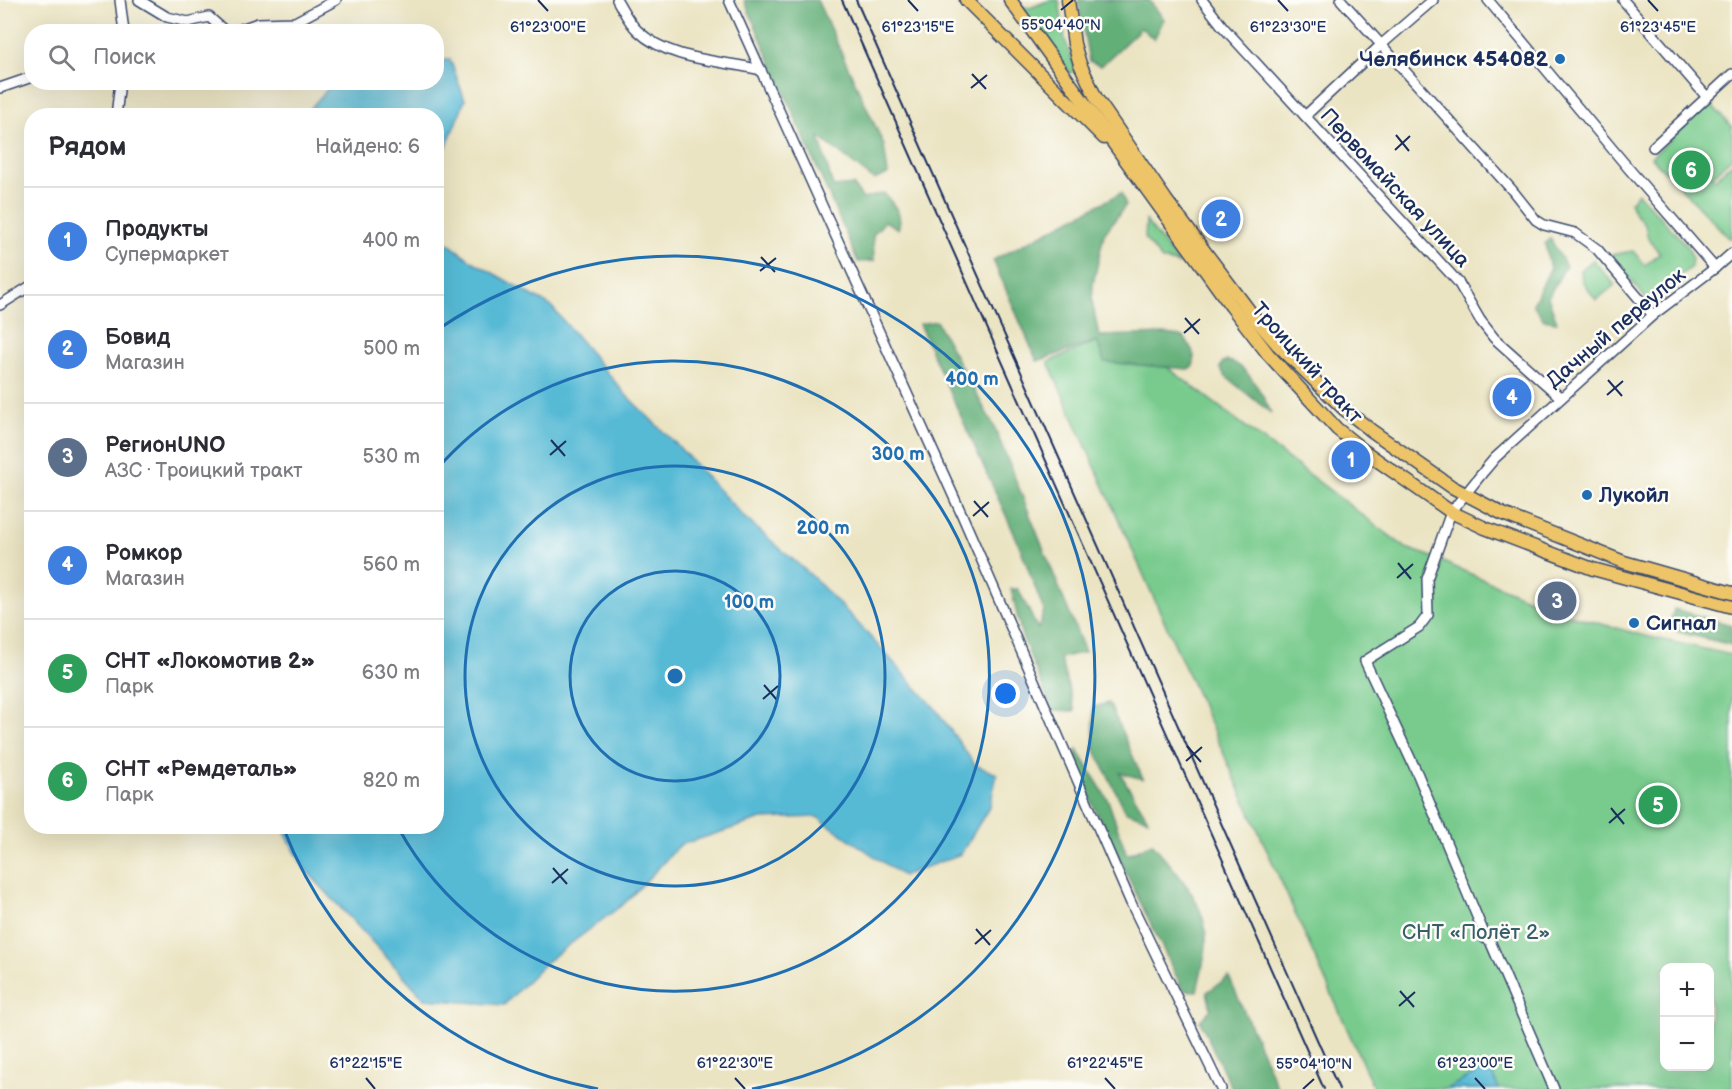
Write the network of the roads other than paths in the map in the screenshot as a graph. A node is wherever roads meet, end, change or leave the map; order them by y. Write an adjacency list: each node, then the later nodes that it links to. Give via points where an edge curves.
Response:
1 (120, 0): 14 (street)
2 (140, 0): 15 (street, via 167,17 188,22 209,17)
3 (336, 0): 16 (street, via 295,22)
4 (617, 0): 18 (street, via 637,30 663,48)
5 (729, 0): 18 (street)
6 (966, 0): 27 (main road)
7 (1010, 0): 27 (main road, Троицкий тракт)
8 (1068, 0): 34 (main road, Троицкий тракт, via 1074,44 1096,98 1254,317 1344,409)
9 (1202, 0): 25 (street, Первомайская улица)
10 (1341, 0): 17 (street)
11 (1433, 0): 17 (street)
12 (1488, 0): 29 (street)
13 (1623, 0): 23 (street)
14 (123, 24)
15 (217, 24)
16 (255, 24)
17 (1382, 44): 25 (street); 32 (street, via 1528,212 1545,225 1575,233 1597,249)
18 (761, 70): 38 (street, via 962,515 1131,903)
19 (1732, 74): 23 (street)
20 (24, 80): 21 (street)
21 (0, 88)
22 (119, 90): 24 (street)
23 (1706, 96): 26 (street)
24 (117, 108)
25 (1305, 116): 33 (street, Первомайская улица, via 1458,282 1499,344)
26 (1653, 147)
27 (1122, 155): 35 (main road, Троицкий тракт, via 1231,306 1318,410 1364,451)
28 (1732, 253): 29 (street, Дачный переулок)
29 (1715, 268): 32 (street, Дачный переулок)
30 (24, 290): 31 (street)
31 (0, 305)
32 (1653, 315): 33 (street, Дачный переулок)
33 (1561, 398): 34 (street, Дачный переулок, via 1495,458)
34 (1465, 495): 35 (street, Дачный переулок); 36 (main road, Троицкий тракт, via 1624,562)
35 (1451, 512): 37 (main road, Троицкий тракт, via 1593,569); 39 (street, via 1428,579 1429,610 1424,622 1365,661 1418,775 1484,938 1490,941)
36 (1732, 593)
37 (1732, 607)
38 (1221, 1089)
39 (1554, 1089)

